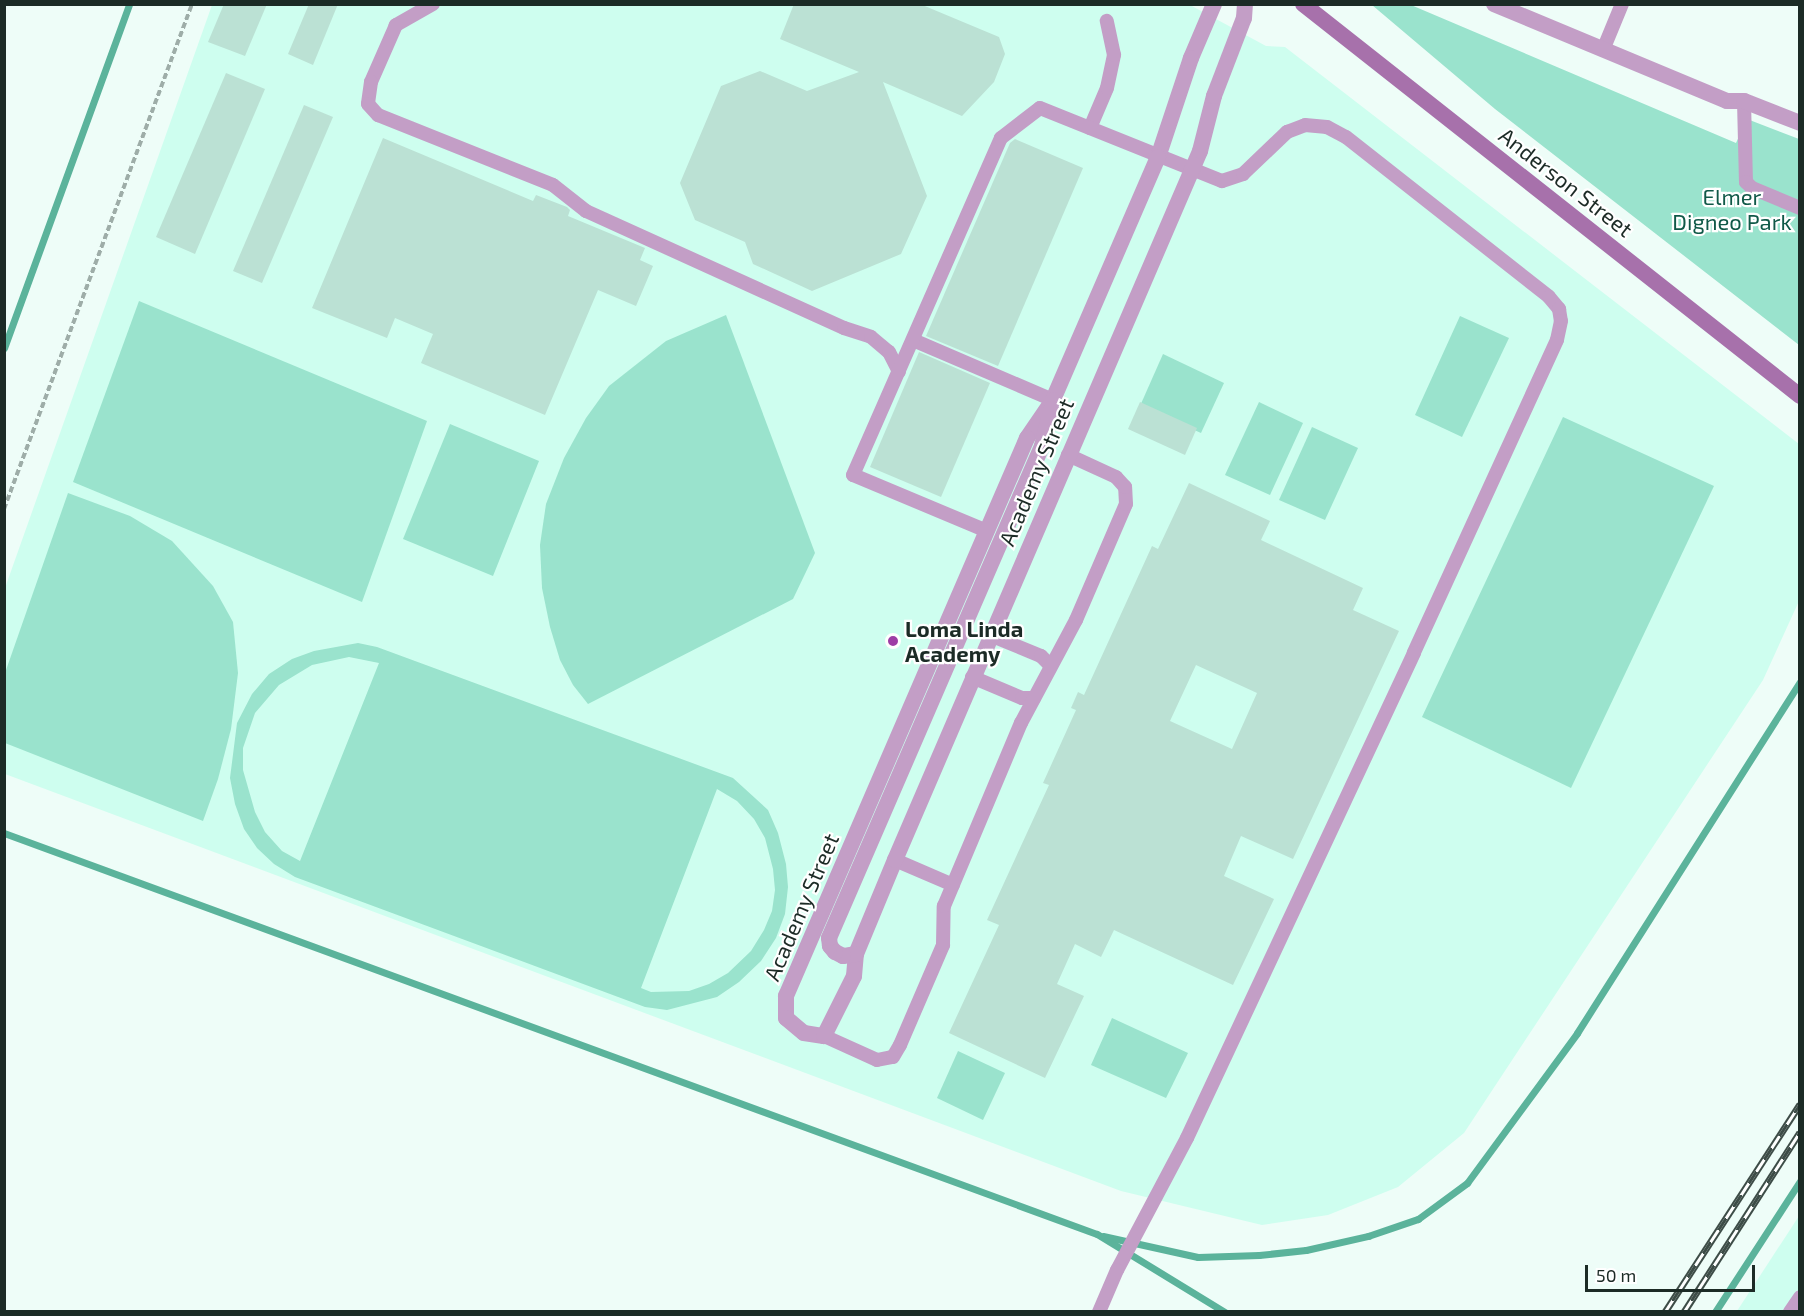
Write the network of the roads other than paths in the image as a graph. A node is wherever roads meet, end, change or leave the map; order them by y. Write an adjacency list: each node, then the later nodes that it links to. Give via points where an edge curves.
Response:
1 (433, 4): 16 (lane, via 396,25 371,82 368,104 378,115 553,185 586,211 871,337 889,352)
2 (1214, 4): 12 (street, Academy Street, via 1191,58)
3 (1245, 4): 13 (street, Academy Street, via 1244,18 1215,96 1200,151)
4 (1303, 4): 17 (main road, Anderson Street)
5 (1494, 4): 8 (street)
6 (1622, 4): 8 (lane)
7 (1107, 21): 11 (lane, via 1114,55 1107,88)
8 (1604, 50): 9 (street, via 1727,101)
9 (1744, 100): 10 (street); 14 (lane, via 1746,182)
10 (1800, 123)
11 (1090, 128): 12 (lane); 15 (lane, via 1040,108 1001,138)
12 (1158, 157): 13 (lane); 18 (street, Academy Street)
13 (1190, 170): 19 (street, Academy Street); 30 (lane, via 1222,181 1231,180 1243,174 1287,132 1305,125 1327,127 1346,137 1549,297 1559,309 1561,321 1557,340 1409,664 1187,1138)
14 (1800, 208)
15 (913, 340): 16 (lane); 18 (lane)
16 (899, 372): 20 (lane, via 854,475)
17 (1800, 396)
18 (1053, 400): 20 (street, Academy Street, via 1027,438); 27 (street, Academy Street, via 1042,446 829,938 835,952 843,956)
19 (1068, 455): 21 (street, Academy Street); 22 (lane, via 1116,477 1125,487 1126,504 1076,620)
20 (987, 531): 28 (street, Academy Street, via 786,996 786,1017 804,1033)
21 (990, 635): 22 (lane, via 1041,656); 23 (street, Academy Street)
22 (1050, 665): 24 (lane)
23 (972, 677): 24 (lane, via 1022,698); 25 (street, Academy Street)
24 (1034, 698): 26 (lane)
25 (895, 860): 26 (lane); 27 (street, Academy Street)
26 (953, 885): 28 (lane, via 944,906 944,945 893,1057 877,1060)
27 (856, 954): 28 (street, Academy Street, via 854,976)
28 (824, 1036)
29 (1800, 1297): 31 (lane)
30 (1099, 1311)
31 (1790, 1311)

